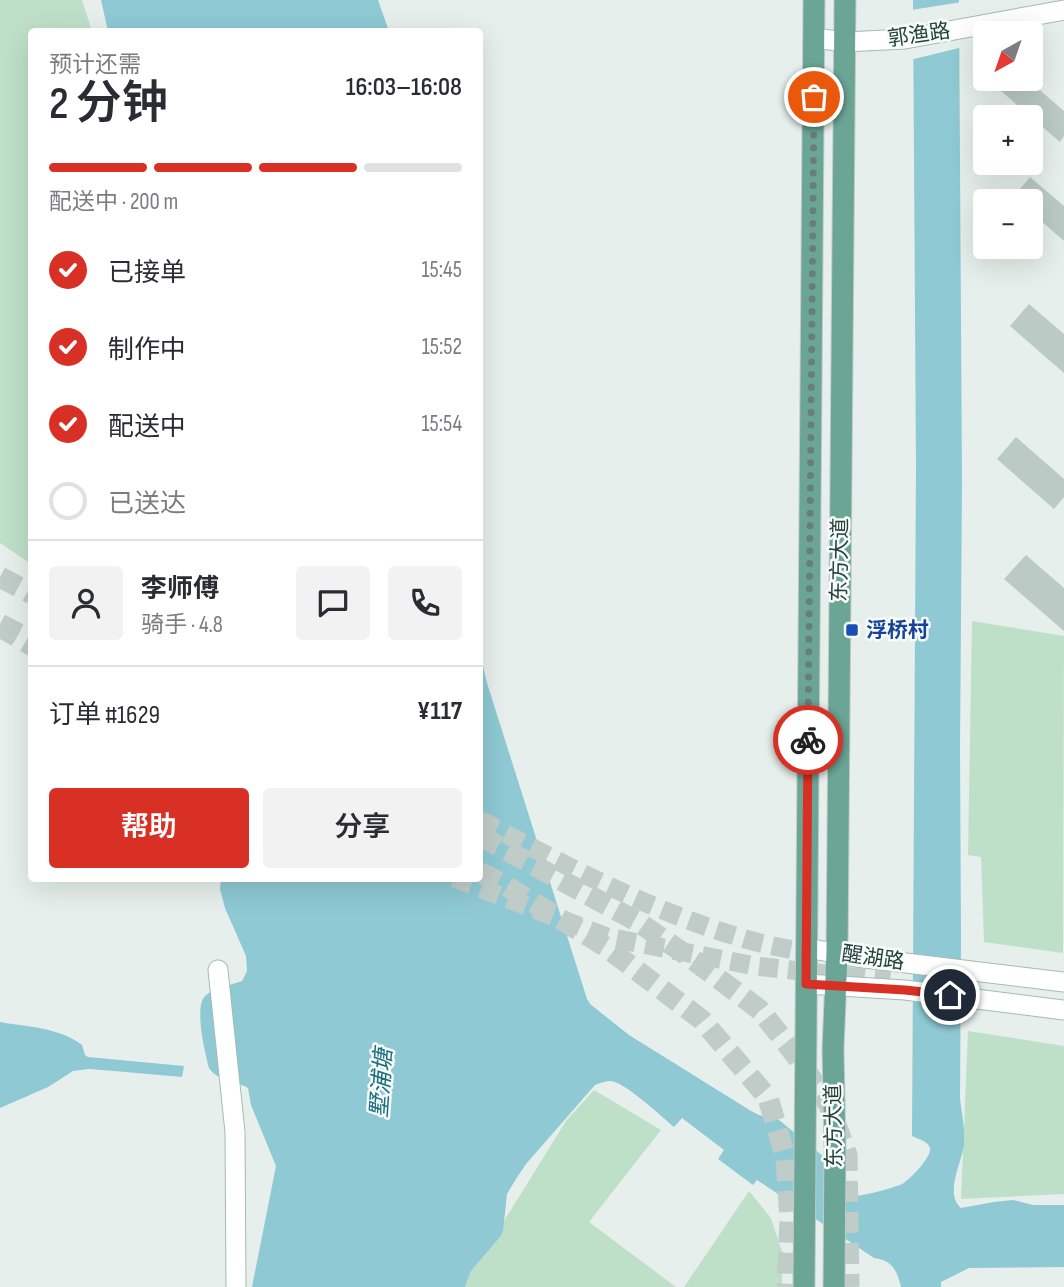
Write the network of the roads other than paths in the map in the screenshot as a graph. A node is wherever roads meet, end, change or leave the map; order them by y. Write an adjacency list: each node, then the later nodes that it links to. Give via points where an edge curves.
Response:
1 (814, 0): 4 (main road, 东方大道)
2 (845, 0): 5 (main road, 东方大道)
3 (1064, 10): 5 (street, 郭渔路, via 905,38)
4 (814, 38): 5 (street, 郭渔路); 6 (main road, 东方大道)
5 (845, 42): 7 (main road, 东方大道)
6 (807, 948): 7 (street, 醒湖路); 10 (main road, 东方大道)
7 (836, 953): 9 (street, 醒湖路); 11 (main road, 东方大道)
8 (219, 973): 13 (street, via 235,1132)
9 (1064, 982)
10 (806, 984): 11 (street, 醒湖路); 14 (main road, 东方大道)
11 (836, 985): 12 (street, 醒湖路); 15 (main road, 东方大道)
12 (1064, 1010)
13 (236, 1287)
14 (804, 1287)
15 (834, 1287)

